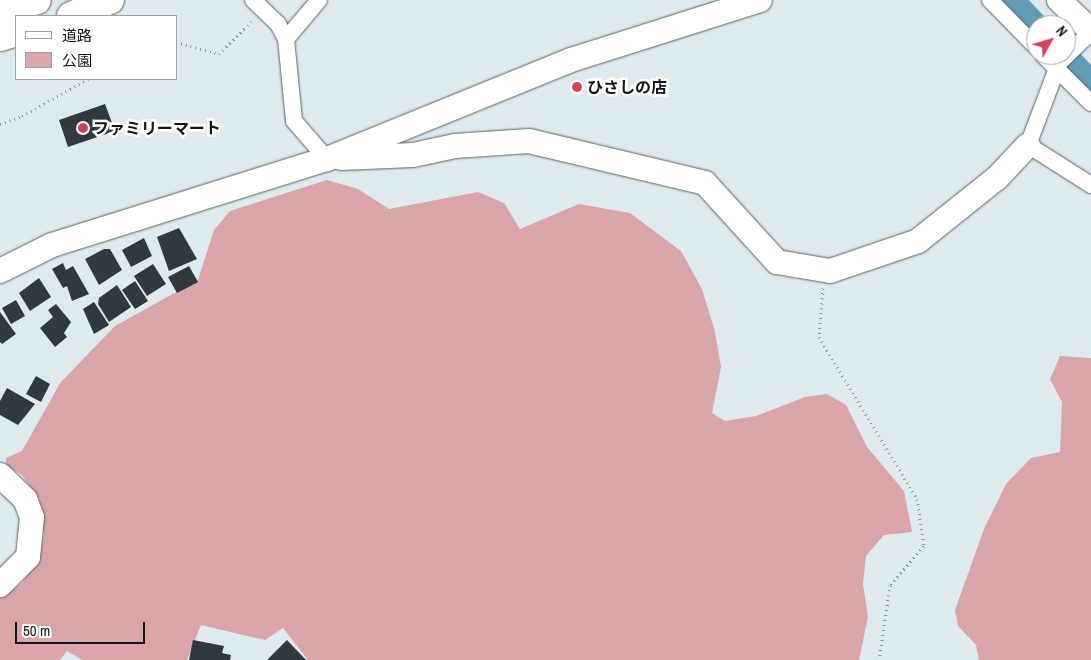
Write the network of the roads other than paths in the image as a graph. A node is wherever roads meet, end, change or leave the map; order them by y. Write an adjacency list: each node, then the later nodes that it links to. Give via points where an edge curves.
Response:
1 (37, 0): 8 (highway)
2 (110, 0): 9 (highway)
3 (320, 0): 14 (street)
4 (760, 0): 18 (street, via 571,60)
5 (990, 0): 13 (street)
6 (1059, 0): 11 (street)
7 (258, 4): 14 (street)
8 (0, 10)
9 (75, 15)
10 (15, 32): 12 (highway)
11 (1087, 35): 15 (street)
12 (0, 37)
13 (1026, 37)
14 (286, 39): 18 (street, via 294,121)
15 (1057, 66): 16 (street); 17 (street)
16 (1091, 103)
17 (1028, 145): 18 (street, via 997,178 918,241 824,270 777,262 704,183 529,140 455,146 413,155); 19 (street)
18 (327, 158): 20 (street, via 126,220 52,246)
19 (1091, 185)
20 (0, 271)
21 (0, 475): 22 (street, via 25,499 32,517 28,556)
22 (0, 585)

